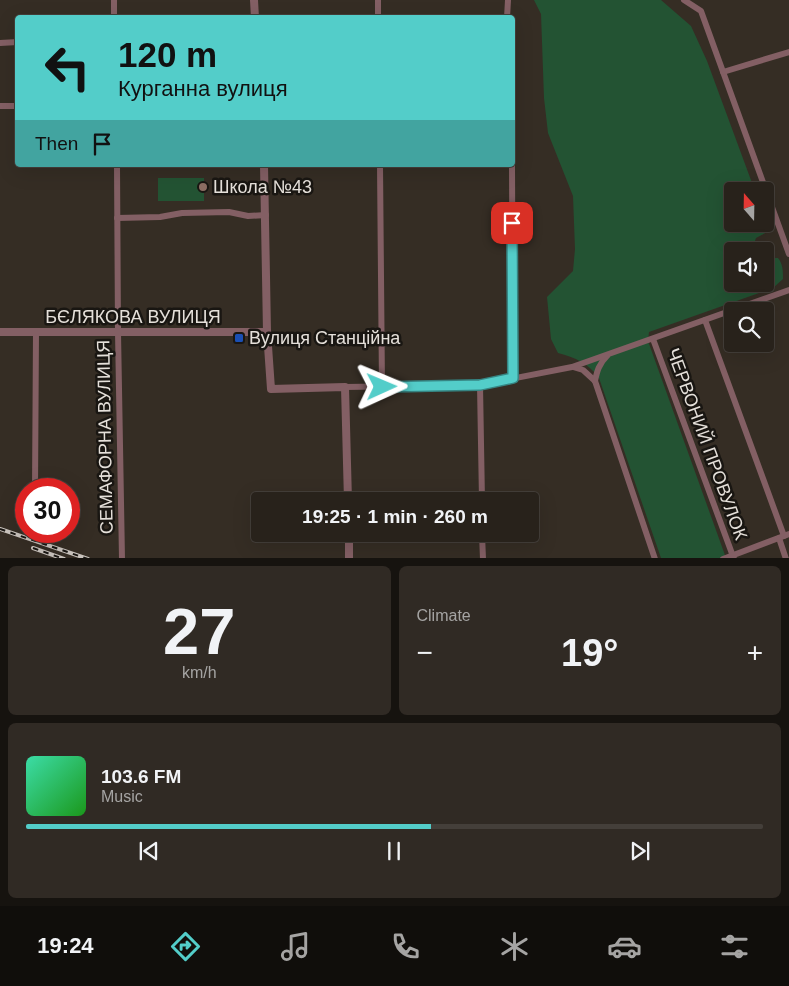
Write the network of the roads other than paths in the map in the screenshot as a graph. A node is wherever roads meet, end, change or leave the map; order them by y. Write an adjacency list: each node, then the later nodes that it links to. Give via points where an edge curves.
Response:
1 (114, 0): 6 (street)
2 (254, 0): 7 (street)
3 (378, 0): 8 (street)
4 (508, 0): 9 (street)
5 (684, 0): 13 (street, via 701,11)
6 (114, 15)
7 (255, 15)
8 (378, 15)
9 (507, 15)
10 (15, 42): 11 (street)
11 (0, 43)
12 (789, 52): 13 (street)
13 (723, 72): 22 (street)
14 (0, 106): 15 (street)
15 (15, 106)
16 (117, 167): 21 (street, СЕМАФОРНА ВУЛИЦЯ)
17 (264, 167): 20 (street)
18 (380, 167): 36 (street)
19 (512, 167): 32 (street)
20 (266, 215): 21 (street, via 182,212 160,217); 28 (street)
21 (117, 218): 27 (street, СЕМАФОРНА ВУЛИЦЯ)
22 (789, 254)
23 (789, 290): 24 (street)
24 (705, 320): 29 (street); 40 (street)
25 (0, 332): 26 (street, БЄЛЯКОВА ВУЛИЦЯ)
26 (36, 332): 27 (street, БЄЛЯКОВА ВУЛИЦЯ); 37 (street)
27 (118, 332): 28 (street, БЄЛЯКОВА ВУЛИЦЯ); 44 (street, СЕМАФОРНА ВУЛИЦЯ)
28 (267, 332): 35 (street, via 270,389)
29 (652, 339): 30 (street); 43 (street, ЧЕРВОНИЙ ПРОВУЛОК)
30 (609, 355): 31 (street); 33 (street, via 597,370)
31 (572, 367): 32 (street); 33 (street, via 583,370)
32 (513, 378): 34 (street)
33 (595, 381): 47 (street)
34 (480, 385): 36 (street); 39 (street)
35 (345, 387): 36 (street); 38 (street)
36 (382, 387)
37 (35, 478)
38 (348, 492)
39 (482, 492)
40 (784, 536): 43 (street); 49 (street)
41 (349, 542): 45 (street)
42 (482, 542): 46 (street)
43 (733, 557): 48 (street)
44 (122, 558)
45 (349, 558)
46 (483, 558)
47 (655, 558)
48 (723, 558)
49 (786, 558)

